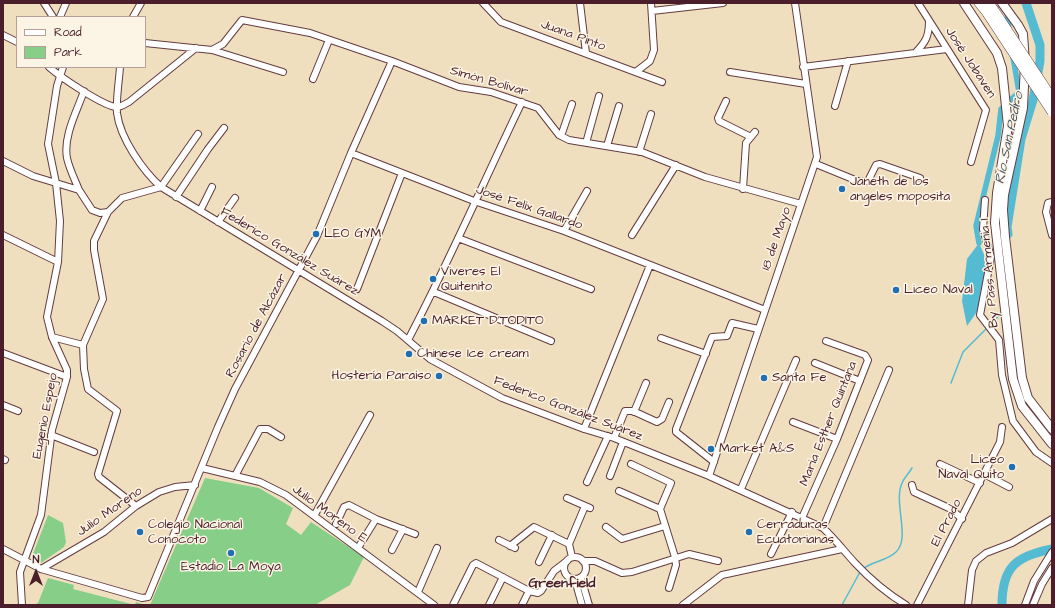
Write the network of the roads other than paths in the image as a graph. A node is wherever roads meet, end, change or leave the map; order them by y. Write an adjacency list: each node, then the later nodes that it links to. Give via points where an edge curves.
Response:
1 (44, 3): 15 (street)
2 (66, 3): 16 (street)
3 (141, 3): 17 (street)
4 (483, 3): 26 (street, Juana Pinto, via 501,22)
5 (580, 3): 26 (street)
6 (651, 3): 14 (street)
7 (723, 3): 14 (street)
8 (795, 3): 30 (street, 18 de Mayo)
9 (918, 3): 18 (street, José Jobaven)
10 (964, 3): 121 (main road, By Pass Armenia I, via 997,53 1002,68 1008,114 995,223 1013,379 1022,406)
11 (980, 3): 13 (highway)
12 (1002, 3): 115 (main road, By Pass Armenia I, via 1018,25 1024,44 1025,89 1003,203 1005,237 1022,378 1028,398)
13 (990, 9): 43 (highway, bridge); 50 (highway, bridge)
14 (652, 11): 34 (street, via 653,55 650,61)
15 (52, 16)
16 (60, 16)
17 (134, 16)
18 (929, 21): 24 (street, José Jobaven); 27 (street, via 927,40)
19 (3, 35): 21 (street)
20 (329, 40): 25 (street, Simón Bolívar, via 302,31 242,20 223,44); 28 (street, Simón Bolívar); 38 (street)
21 (16, 42)
22 (146, 43): 23 (street)
23 (196, 48): 25 (street); 49 (street, via 128,102)
24 (947, 48): 27 (street); 60 (street, José Jobaven, via 986,110)
25 (212, 50): 35 (street)
26 (586, 53): 34 (street, Juana Pinto)
27 (915, 53): 29 (street)
28 (392, 61): 45 (street, Simón Bolívar, via 459,87 491,92); 58 (street, Rosario de Alcázar)
29 (848, 61): 30 (street); 48 (street)
30 (803, 67): 40 (street, 18 de Mayo)
31 (50, 68): 37 (street)
32 (63, 68): 37 (street, Eugenio Espejo)
33 (120, 68): 49 (street, Federico González Suárez)
34 (637, 71): 39 (street, Juana Pinto)
35 (283, 72)
36 (730, 72): 40 (street)
37 (60, 77): 41 (street); 65 (street, Eugenio Espejo, via 48,144)
38 (313, 79)
39 (662, 82)
40 (806, 84): 61 (street, 18 de Mayo, via 818,150)
41 (84, 91): 49 (street); 69 (street, via 66,149 67,159)
42 (599, 96): 55 (street)
43 (1052, 98)
44 (726, 101): 68 (street, via 719,121 753,134 746,143)
45 (522, 102): 54 (street, Simón Bolívar, via 538,108); 74 (street)
46 (572, 104): 54 (street)
47 (619, 106): 56 (street)
48 (835, 106)
49 (117, 107): 66 (street, Federico González Suárez, via 128,145)
50 (1052, 112)
51 (651, 114): 57 (street)
52 (224, 128): 71 (street)
53 (198, 134): 66 (street)
54 (561, 136): 55 (street, via 568,140)
55 (586, 142): 56 (street)
56 (608, 146): 57 (street)
57 (639, 152): 62 (street)
58 (351, 153): 63 (street, José Felix Gallardo); 87 (street, Rosario de Alcázar, via 317,236)
59 (3, 161): 65 (street, via 33,176)
60 (971, 162)
61 (816, 164): 64 (street, via 860,182 868,181 876,165 880,164); 76 (street, 18 de Mayo)
62 (676, 165): 68 (street); 82 (street)
63 (402, 173): 74 (street, José Felix Gallardo); 88 (street)
64 (920, 178)
65 (56, 183): 69 (street); 85 (street, Eugenio Espejo, via 60,221)
66 (161, 187): 71 (street, Federico González Suárez); 78 (street, via 122,198)
67 (212, 187): 77 (street)
68 (744, 189): 76 (street)
69 (79, 190): 78 (street, via 92,210)
70 (587, 190): 80 (street)
71 (176, 196): 77 (street, Federico González Suárez)
72 (235, 198): 79 (street)
73 (985, 200): 124 (street, via 983,230 991,257 980,315 999,340 1002,375 1013,421 1036,452)
74 (474, 201): 80 (street, José Felix Gallardo); 84 (street)
75 (1052, 202): 83 (street, via 1047,206)
76 (801, 204): 91 (street, 18 de Mayo)
77 (200, 210): 79 (street, Federico González Suárez)
78 (108, 212): 98 (street, via 96,233 94,250 103,299)
79 (218, 222): 87 (street, Federico González Suárez)
80 (564, 231): 86 (street, José Felix Gallardo)
81 (3, 235): 85 (street)
82 (632, 235)
83 (1052, 235)
84 (458, 238): 89 (street); 90 (street)
85 (58, 262): 93 (street, Eugenio Espejo, via 47,317)
86 (650, 265): 91 (street, José Felix Gallardo); 114 (street)
87 (299, 270): 95 (street, Federico González Suárez); 127 (street, Rosario de Alcázar, via 235,389)
88 (356, 289)
89 (591, 289)
90 (434, 292): 95 (street); 96 (street)
91 (765, 310): 92 (street, 18 de Mayo)
92 (758, 329): 100 (street, via 732,323 727,336 712,337); 123 (street, 18 de Mayo)
93 (52, 337): 98 (street); 104 (street, Eugenio Espejo, via 67,370)
94 (660, 338): 100 (street)
95 (408, 340): 114 (street, Federico González Suárez, via 430,359 502,398)
96 (551, 341)
97 (826, 341): 105 (street, Maria Esther Quintana, via 867,357)
98 (84, 345): 140 (street, via 84,369 88,389 117,411 98,474)
99 (3, 353): 104 (street)
100 (706, 354): 123 (street, via 676,432)
101 (796, 360): 137 (street)
102 (815, 363): 105 (street)
103 (889, 370): 151 (street)
104 (67, 378): 116 (street, Eugenio Espejo)
105 (860, 381): 119 (street, Maria Esther Quintana)
106 (646, 383): 110 (street)
107 (669, 402): 110 (street, via 662,419 657,422)
108 (3, 405): 109 (street)
109 (18, 411)
110 (634, 412): 118 (street, via 630,410 624,413)
111 (370, 415): 143 (street)
112 (793, 422): 119 (street)
113 (1002, 427): 128 (street, El Prado, via 1000,442)
114 (584, 429): 118 (street, Federico González Suárez)
115 (1052, 429)
116 (51, 434): 122 (street); 167 (street, Eugenio Espejo, via 41,515)
117 (281, 437): 129 (street, via 268,429 260,429)
118 (611, 437): 120 (street, Federico González Suárez); 132 (street)
119 (837, 439): 144 (street, Maria Esther Quintana)
120 (623, 442): 130 (street); 131 (street, Federico González Suárez)
121 (1052, 444)
122 (94, 452)
123 (714, 462): 131 (street, 18 de Mayo)
124 (1052, 463)
125 (631, 464): 141 (street, via 671,483)
126 (940, 464): 133 (street)
127 (202, 468): 129 (street, Julio Moreno E.); 134 (street, Rosario de Alcázar)
128 (984, 474): 133 (street, El Prado); 136 (street)
129 (236, 476): 143 (street, Julio Moreno E., via 260,482 286,495)
130 (610, 476)
131 (709, 476): 137 (street, Federico González Suárez)
132 (587, 482)
133 (980, 483): 146 (street, El Prado)
134 (195, 485): 140 (street, Julio Moreno, via 159,492); 172 (street, Rosario de Alcázar, via 148,597 142,598)
135 (912, 485): 146 (street, via 914,492 951,509)
136 (1009, 487)
137 (741, 490): 142 (street, Federico González Suárez)
138 (619, 491): 141 (street)
139 (567, 498): 156 (street, via 588,507)
140 (136, 506): 172 (street, Julio Moreno, via 104,532)
141 (660, 509): 149 (street)
142 (792, 512): 144 (street, Federico González Suárez); 163 (street)
143 (314, 516): 157 (street, Julio Moreno E.)
144 (802, 518): 151 (street, Federico González Suárez)
145 (376, 519): 148 (street, via 349,505 344,507); 152 (street); 157 (street)
146 (962, 519): 189 (street, El Prado)
147 (1052, 519): 190 (street, via 1012,542 986,553 976,561 972,570)
148 (336, 524)
149 (665, 526): 150 (street, via 622,539); 164 (street)
150 (606, 527)
151 (823, 528): 160 (street, Federico González Suárez)
152 (404, 529): 153 (street); 161 (street)
153 (415, 534)
154 (552, 535): 155 (street, via 534,527 512,547); 156 (street); 165 (street, via 540,562)
155 (499, 540)
156 (569, 544): 166 (street)
157 (358, 548): 178 (street, Julio Moreno E.)
158 (437, 548): 178 (street)
159 (3, 549): 167 (street)
160 (842, 549): 180 (street, Federico González Suárez); 188 (street, via 722,575)
161 (392, 550)
162 (1052, 552): 191 (street, via 1034,582)
163 (771, 554)
164 (675, 557): 168 (street, via 622,573 595,561); 169 (street, via 689,554); 176 (street, via 676,565)
165 (532, 558)
166 (569, 559): 168 (street, via 578,557); 170 (street); 173 (street)
167 (24, 561): 172 (street); 179 (street, Eugenio Espejo, via 20,572)
168 (583, 561): 175 (street, via 586,570)
169 (718, 561)
170 (557, 568): 173 (street); 177 (street, via 541,591)
171 (1052, 568): 192 (street)
172 (41, 569)
173 (565, 569): 175 (street, via 569,578)
174 (503, 577): 177 (street); 183 (street, via 476,563); 184 (street)
175 (578, 579): 186 (street); 187 (street)
176 (669, 588)
177 (529, 591): 185 (street)
178 (418, 592): 182 (street, Julio Moreno E.)
179 (21, 602): 181 (street)
180 (903, 604)
181 (18, 605)
182 (434, 605)
183 (453, 605)
184 (488, 605)
185 (522, 605)
186 (582, 605)
187 (590, 605)
188 (683, 605)
189 (917, 605)
190 (968, 605)
191 (1025, 605)
192 (1033, 605)

